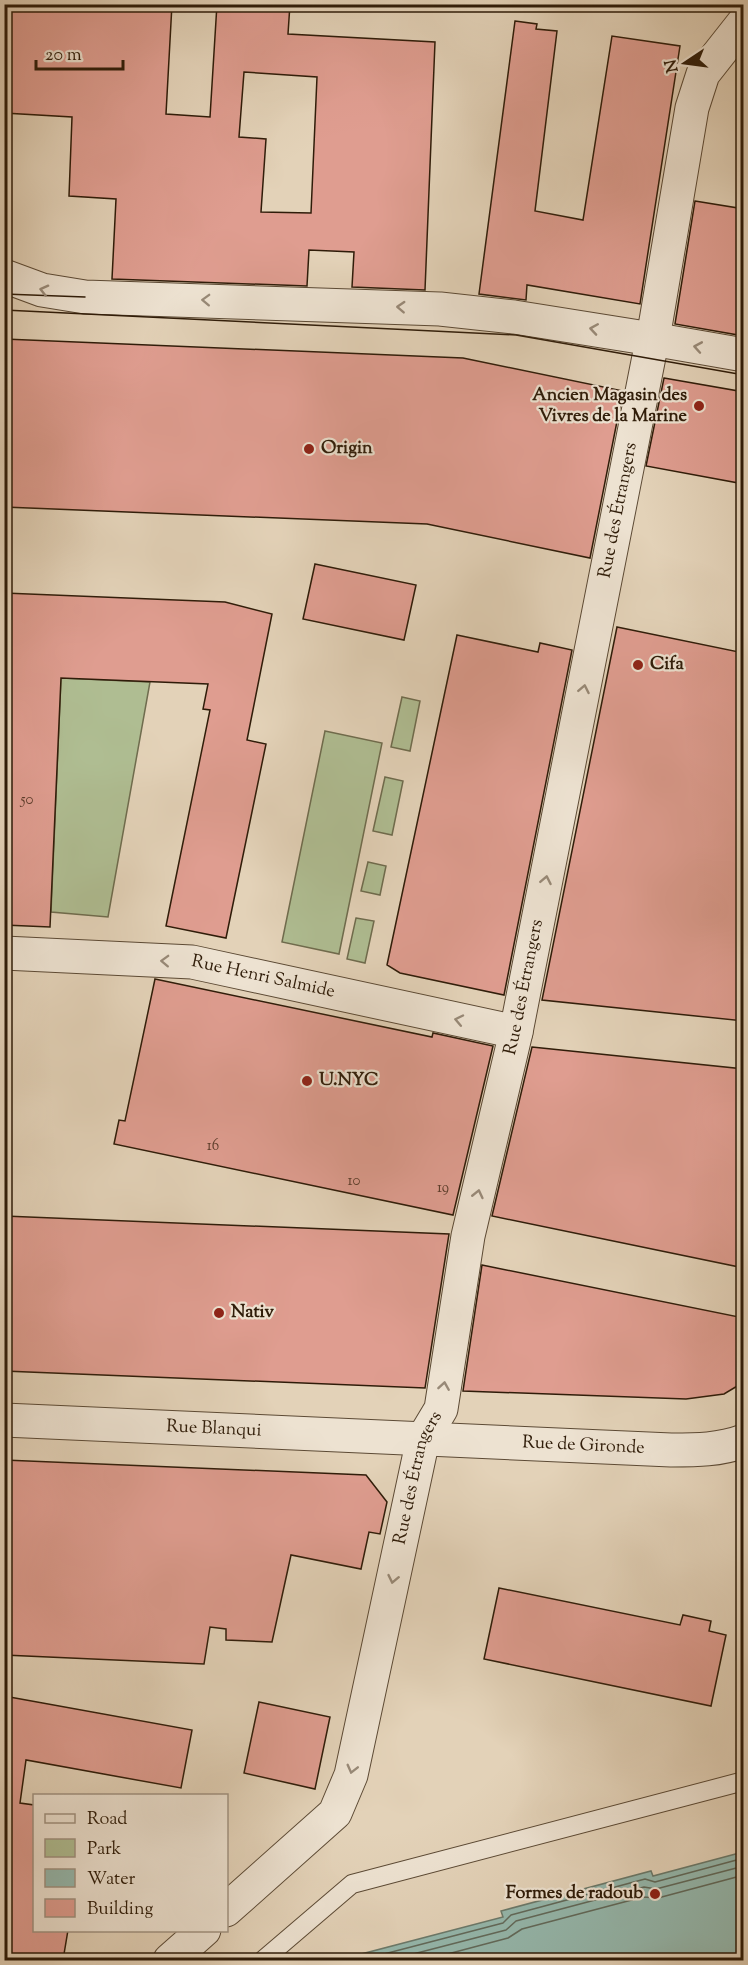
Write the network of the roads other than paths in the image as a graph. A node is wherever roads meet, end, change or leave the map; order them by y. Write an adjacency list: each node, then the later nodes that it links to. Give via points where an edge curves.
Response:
1 (744, 22): 3 (street, Rue des Étrangers, via 703,74 692,108)
2 (4, 276): 3 (street, one-way to 2, via 440,309 85,297 42,290)
3 (652, 339): 4 (street, one-way to 3); 6 (street, Rue des Étrangers, one-way to 3)
4 (744, 355)
5 (4, 953): 6 (street, Rue Henri Salmide, one-way to 5, via 192,962)
6 (516, 1032): 8 (street, Rue des Étrangers, one-way to 6, via 441,1409 468,1236)
7 (4, 1420): 8 (street, Rue Blanqui)
8 (423, 1439): 9 (street, Rue de Gironde, via 671,1450 699,1450); 11 (street, Rue des Étrangers, one-way to 11, via 351,1775 335,1813)
9 (744, 1441)
10 (744, 1781): 14 (lane, via 352,1884)
11 (228, 1908)
12 (202, 1932): 13 (street)
13 (170, 1960)
14 (263, 1960)

